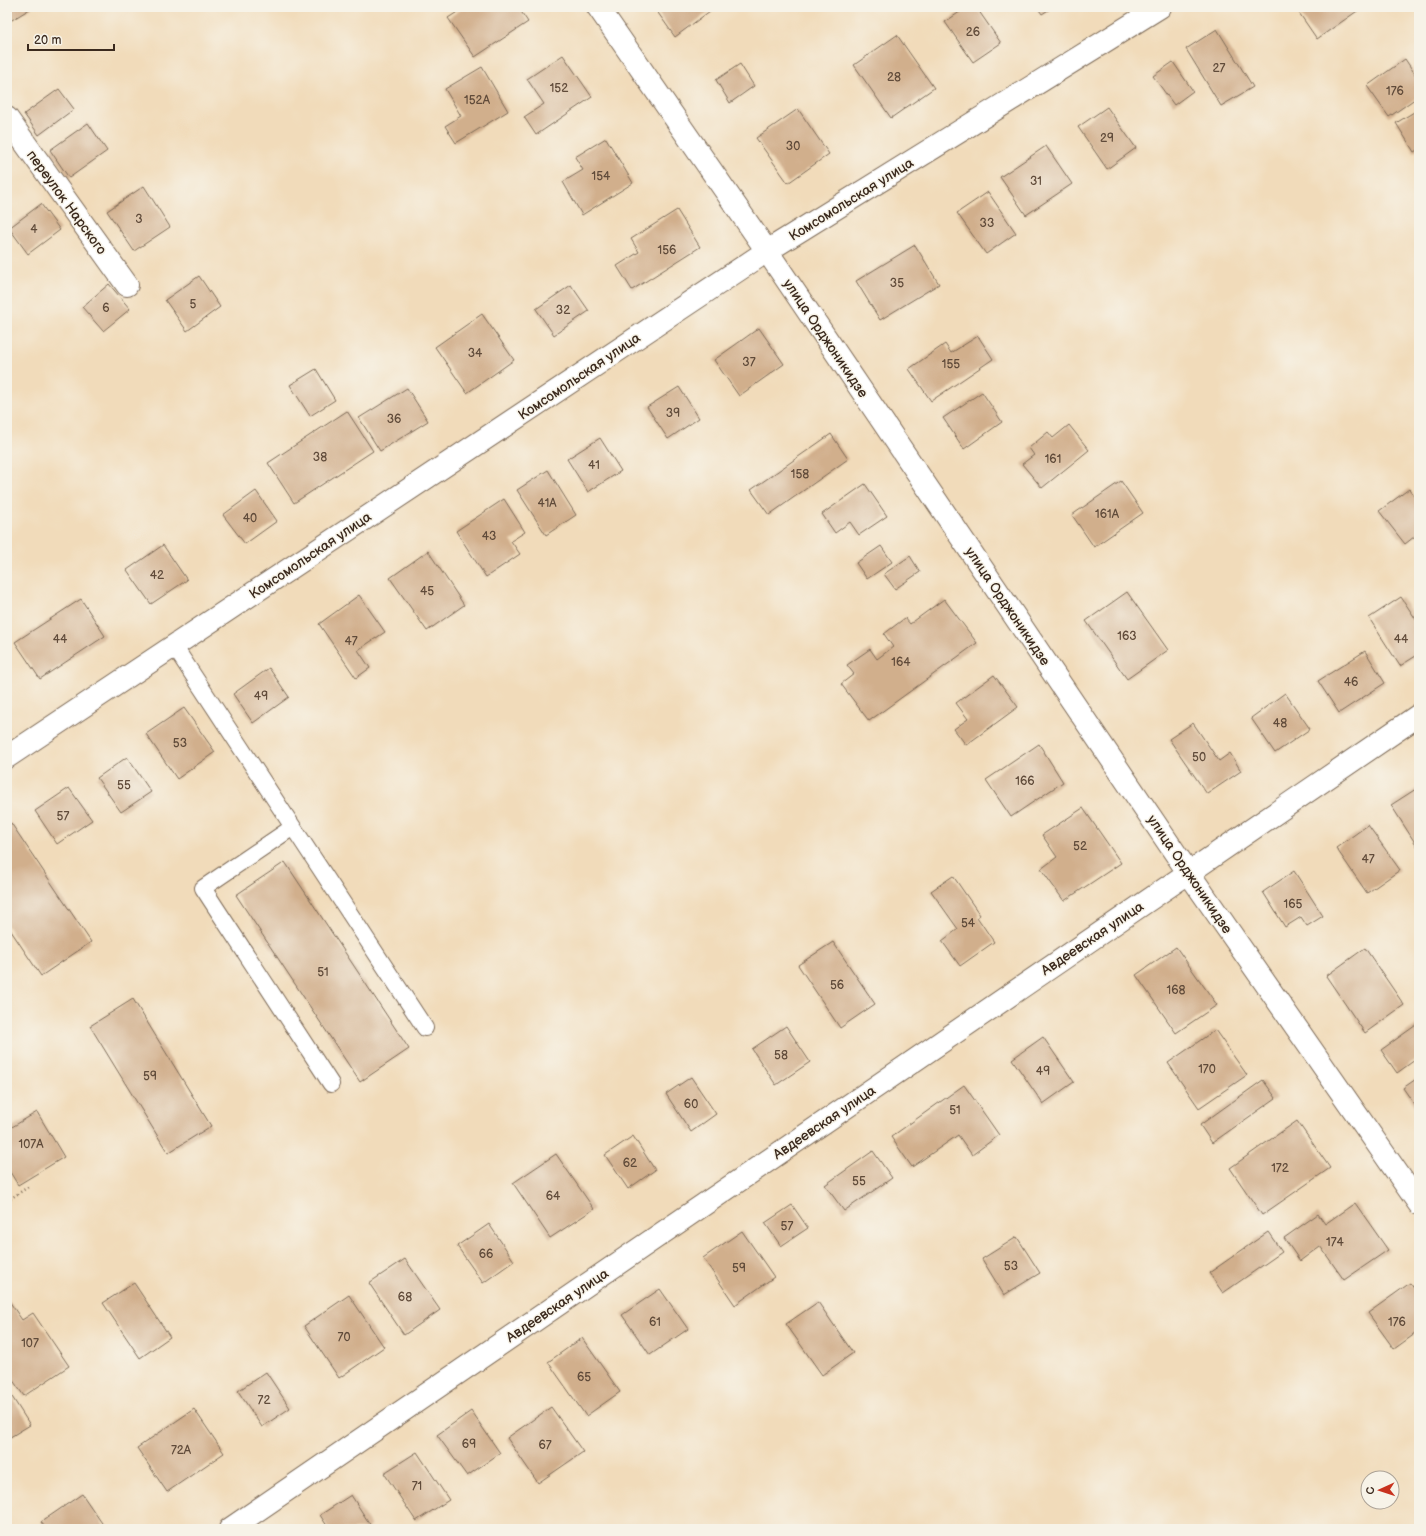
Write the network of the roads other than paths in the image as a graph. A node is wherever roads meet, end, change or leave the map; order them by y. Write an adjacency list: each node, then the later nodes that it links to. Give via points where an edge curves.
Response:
1 (598, 7): 4 (street, улица Орджоникидзе)
2 (1160, 7): 4 (street, Комсомольская улица)
3 (7, 118): 5 (street, переулок Нарского)
4 (767, 251): 6 (street, Комсомольская улица); 10 (street, улица Орджоникидзе)
5 (127, 285)
6 (174, 646): 8 (street, Комсомольская улица); 9 (lane)
7 (1419, 715): 10 (street, Авдеевская улица)
8 (7, 757)
9 (293, 827): 11 (lane); 12 (lane, via 203,888)
10 (1188, 872): 13 (street, улица Орджоникидзе); 14 (street, Авдеевская улица)
11 (426, 1028)
12 (331, 1084)
13 (1419, 1204)
14 (230, 1529)

